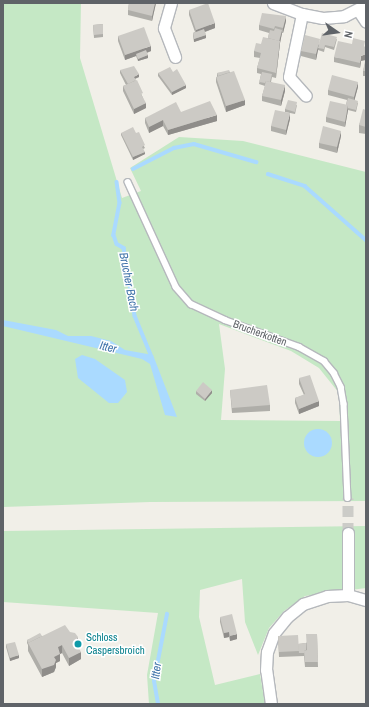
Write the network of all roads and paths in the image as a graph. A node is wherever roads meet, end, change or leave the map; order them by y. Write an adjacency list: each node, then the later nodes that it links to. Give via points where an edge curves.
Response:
1 (171, 3): 6 (street, via 164,28)
2 (273, 3): 4 (street)
3 (362, 8): 4 (street, via 334,18); 5 (street)
4 (302, 14): 7 (street, via 289,77)
5 (366, 22)
6 (175, 57)
7 (306, 96)
8 (128, 182): 9 (lane, Brucherkotten, via 176,287 191,304 225,320 299,347 324,361 334,373 341,387 344,404)
9 (348, 498)
10 (348, 533): 11 (street)
11 (348, 595): 12 (street); 13 (street, via 327,596 303,604 286,617 274,633 267,652 266,670)
12 (366, 600)
13 (271, 704)

